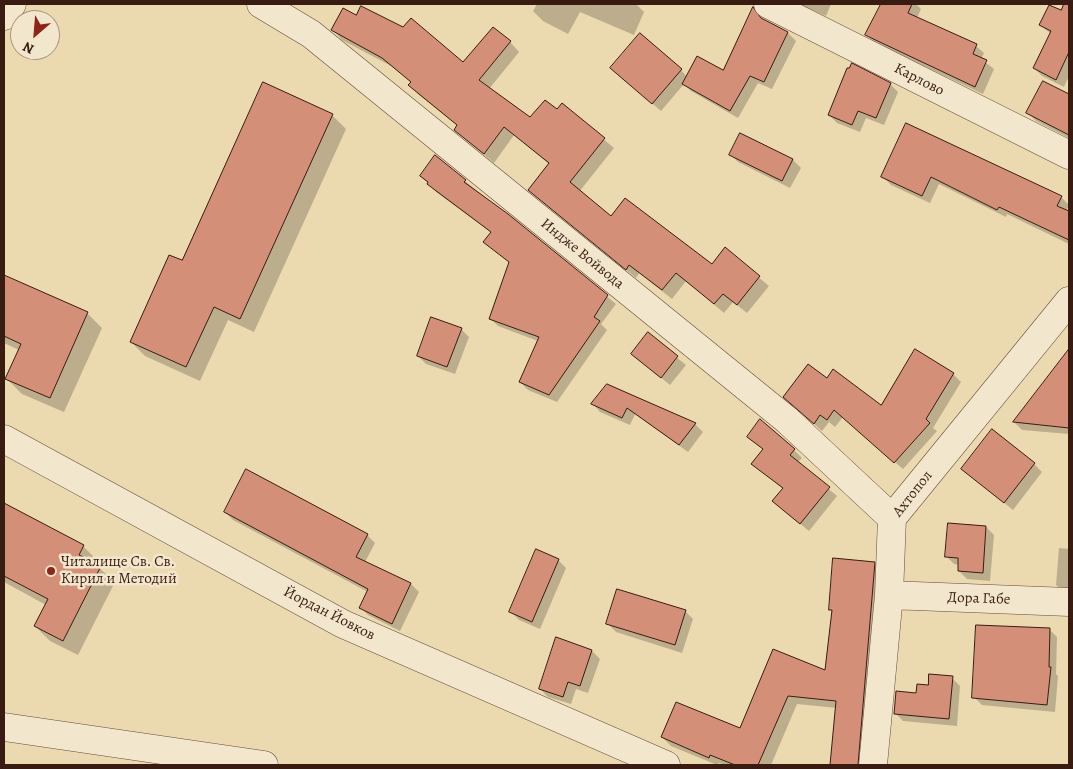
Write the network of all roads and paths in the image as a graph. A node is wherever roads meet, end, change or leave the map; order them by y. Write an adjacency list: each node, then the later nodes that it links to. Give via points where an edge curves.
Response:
1 (12, 4): 4 (street)
2 (261, 4): 8 (street, Индже Войвода, via 318,40 771,407)
3 (768, 4): 5 (street, Карлово)
4 (4, 16)
5 (1069, 156)
6 (1069, 300): 8 (street, Ахтопол)
7 (4, 438): 13 (street, Йордан Йовков, via 343,624)
8 (892, 518): 9 (street, Ахтопол)
9 (889, 596): 10 (street, Дора Габе); 14 (street, Ахтопол)
10 (1069, 602)
11 (4, 727): 12 (street)
12 (264, 765)
13 (666, 765)
14 (873, 765)

